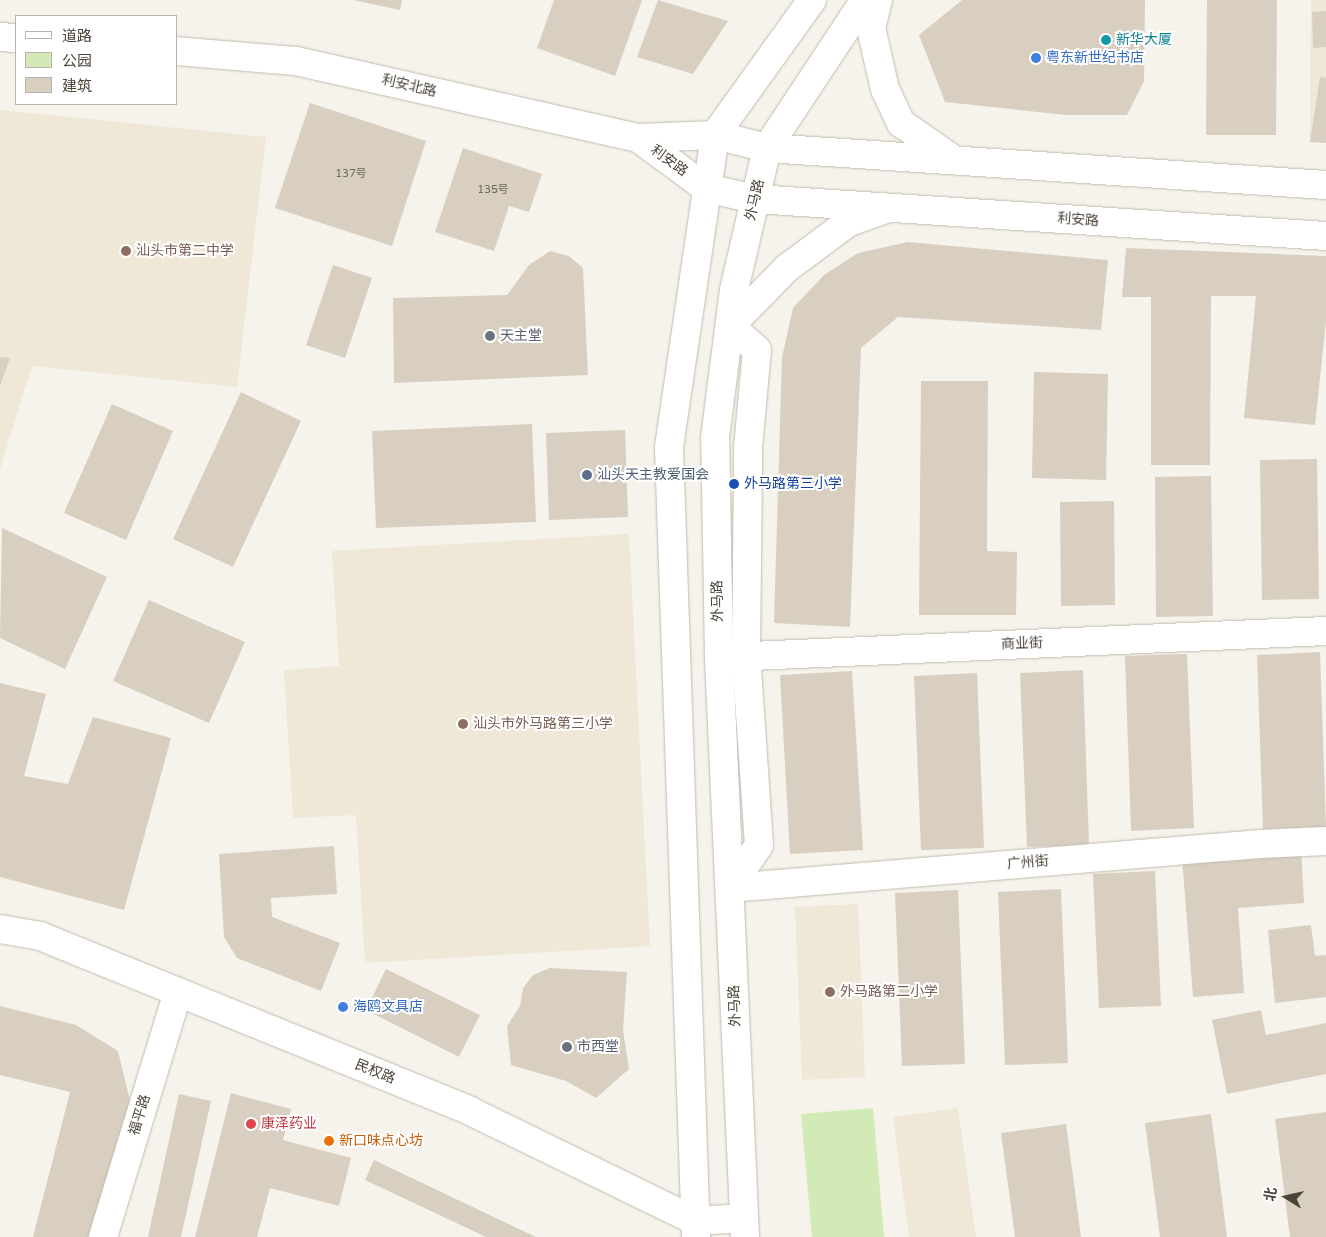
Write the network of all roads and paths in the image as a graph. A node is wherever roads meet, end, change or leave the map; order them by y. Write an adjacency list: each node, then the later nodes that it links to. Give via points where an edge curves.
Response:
1 (812, 0): 7 (street)
2 (865, 0): 9 (street, 外马路)
3 (878, 0): 10 (street, via 871,28 885,89 897,115 901,123)
4 (0, 37): 5 (street)
5 (15, 38)
6 (178, 51): 8 (street, 利安北路, via 296,61)
7 (715, 135): 8 (street, 利安路); 9 (street, 利安路); 12 (street)
8 (638, 138): 12 (street, 利安路)
9 (767, 148): 10 (street, 利安路); 13 (street, 外马路)
10 (955, 160): 11 (street, 利安路)
11 (1326, 185)
12 (706, 188): 13 (street, 利安路); 25 (street, via 669,447)
13 (755, 199): 14 (street, 利安路); 16 (street, 外马路, via 734,290)
14 (889, 208): 15 (street, 利安路); 16 (street, via 849,222 787,268)
15 (1326, 236)
16 (730, 326): 18 (street, via 757,350 748,448); 19 (street, 外马路, via 715,438)
17 (1326, 631): 18 (street, 商业街)
18 (746, 656): 19 (street, 商业街); 21 (street, via 759,845)
19 (718, 657): 21 (street, 外马路)
20 (1326, 842): 21 (street, 广州街, via 1260,844)
21 (730, 888): 24 (street, 外马路)
22 (0, 929): 23 (street, 民权路, via 40,936)
23 (178, 992): 25 (street, 民权路, via 470,1111); 26 (street, 福平路)
24 (745, 1228): 25 (street, 民权路)
25 (696, 1229)
26 (103, 1237)

